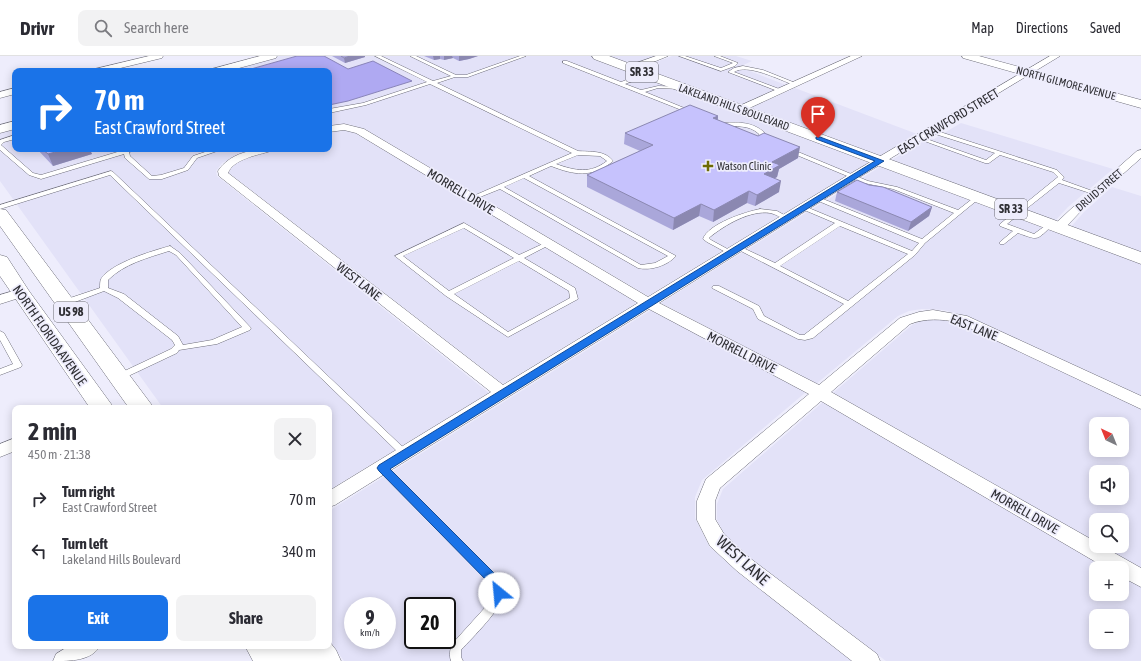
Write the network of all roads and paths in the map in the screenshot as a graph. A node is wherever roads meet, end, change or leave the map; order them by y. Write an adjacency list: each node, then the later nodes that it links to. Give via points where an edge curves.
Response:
1 (160, 56): 14 (street)
2 (272, 56): 15 (street)
3 (377, 56): 20 (lane)
4 (412, 56): 19 (lane)
5 (524, 56): 19 (lane, via 466,76)
6 (598, 56): 16 (main road, LAKELAND HILLS BOULEVARD / SR 33)
7 (664, 56): 16 (street)
8 (681, 56): 9 (lane, via 721,70 736,63)
9 (716, 56)
10 (858, 56): 22 (street)
11 (967, 56): 17 (street, NORTH GILMORE AVENUE)
12 (1056, 56): 17 (street, EAST CRAWFORD STREET)
13 (565, 62): 21 (lane)
14 (110, 68)
15 (229, 68)
16 (631, 68): 18 (main road, LAKELAND HILLS BOULEVARD / SR 33)
17 (1028, 73): 28 (street, NORTH GILMORE AVENUE); 38 (street, EAST CRAWFORD STREET)
18 (647, 74): 21 (lane); 23 (main road, LAKELAND HILLS BOULEVARD / SR 33)
19 (455, 76): 20 (lane)
20 (432, 83): 30 (lane, via 364,104); 50 (lane)
21 (621, 84): 25 (lane)
22 (796, 84): 24 (street); 24 (lane, via 742,67 730,72)
23 (685, 88): 25 (lane, via 658,87); 29 (main road, LAKELAND HILLS BOULEVARD / SR 33)
24 (780, 91): 29 (street)
25 (640, 92): 31 (lane)
26 (12, 93): 27 (street)
27 (0, 95)
28 (1141, 104)
29 (740, 109): 53 (main road, LAKELAND HILLS BOULEVARD / SR 33)
30 (332, 110)
31 (696, 114)
32 (718, 122): 33 (lane)
33 (725, 125): 37 (lane); 42 (lane, via 750,126 762,133)
34 (12, 126): 36 (street)
35 (332, 128): 61 (street, MORRELL DRIVE, via 352,127)
36 (0, 129)
37 (738, 130)
38 (931, 131): 41 (street, EAST CRAWFORD STREET); 51 (lane)
39 (757, 137): 42 (lane)
40 (12, 138): 44 (lane, via 2,141)
41 (919, 138): 51 (lane, via 987,162); 53 (street, EAST CRAWFORD STREET)
42 (763, 140): 43 (lane)
43 (770, 143)
44 (0, 145): 46 (lane, via 31,174 41,177)
45 (785, 148): 56 (lane)
46 (121, 152)
47 (127, 152): 48 (lane, via 127,157 151,178 186,169 195,157)
48 (211, 152)
49 (258, 152): 94 (street, WEST LANE, via 236,159 226,166 223,174)
50 (577, 153): 54 (lane); 54 (lane, via 601,154 610,161 588,173)
51 (999, 153): 57 (lane, via 1055,172 1061,177)
52 (1141, 153): 59 (street, DRUID STREET)
53 (880, 161): 56 (street, EAST CRAWFORD STREET); 60 (main road, LAKELAND HILLS BOULEVARD / SR 33)
54 (551, 164): 55 (lane)
55 (525, 176): 58 (lane); 58 (lane, via 673,256 656,266 640,267)
56 (854, 176): 62 (street, EAST CRAWFORD STREET); 66 (lane, via 866,182 895,188)
57 (1058, 181): 59 (lane); 65 (lane)
58 (500, 186): 61 (lane)
59 (1095, 193): 70 (street, DRUID STREET)
60 (978, 197): 65 (main road, LAKELAND HILLS BOULEVARD / SR 33); 66 (lane)
61 (473, 198): 73 (street, MORRELL DRIVE)
62 (818, 199): 64 (street, EAST CRAWFORD STREET); 72 (lane)
63 (0, 207): 101 (lane, via 111,173)
64 (804, 208): 68 (street, EAST CRAWFORD STREET); 69 (lane)
65 (1018, 212): 70 (main road, LAKELAND HILLS BOULEVARD / SR 33); 71 (lane, via 1002,225)
66 (959, 213): 72 (lane)
67 (0, 214): 86 (main road, US 98)
68 (787, 218): 75 (street, EAST CRAWFORD STREET); 75 (lane, via 768,211 756,211 707,236 706,239 709,241)
69 (840, 223): 76 (lane); 80 (lane)
70 (1055, 226): 71 (lane, via 1034,237); 77 (main road, LAKELAND HILLS BOULEVARD / SR 33)
71 (1017, 231): 74 (lane)
72 (924, 242): 76 (lane)
73 (549, 243): 78 (lane); 87 (street, MORRELL DRIVE)
74 (1002, 243)
75 (735, 250): 80 (lane); 87 (street, EAST CRAWFORD STREET)
76 (913, 254): 88 (lane)
77 (1140, 256)
78 (519, 258): 84 (lane); 84 (lane, via 464,226 398,256); 84 (lane, via 572,290 574,299 508,335)
79 (0, 261): 83 (main road, NORTH FLORIDA AVENUE / US 98)
80 (775, 266): 88 (lane)
81 (716, 288): 88 (lane, via 756,308 761,317 802,338 810,336)
82 (104, 289): 86 (lane); 90 (lane, via 121,296 175,338 178,345); 90 (lane, via 104,280 109,273 119,267 170,248 178,254 247,328 214,342)
83 (20, 293): 85 (street); 91 (main road, via 36,291 75,341); 97 (main road, NORTH FLORIDA AVENUE / US 98)
84 (450, 294)
85 (0, 300)
86 (64, 303): 91 (main road, US 98)
87 (649, 303): 94 (street, EAST CRAWFORD STREET); 95 (street, MORRELL DRIVE)
88 (849, 304)
89 (0, 333): 92 (lane, via 18,365)
90 (176, 348): 93 (lane, via 161,358)
91 (103, 356): 93 (main road, US 98)
92 (0, 372)
93 (119, 377): 98 (main road, US 98)
94 (502, 393): 101 (street, EAST CRAWFORD STREET)
95 (820, 393): 96 (street, EAST LANE, via 905,321 914,316 927,314 962,319); 104 (street, MORRELL DRIVE); 114 (street, WEST LANE, via 712,484 706,501 706,520 717,540 744,565)
96 (1141, 403)
97 (97, 405)
98 (140, 405)
99 (12, 445): 100 (street)
100 (0, 451)
101 (405, 454): 102 (street, EAST CRAWFORD STREET)
102 (383, 468): 103 (street, EAST CRAWFORD STREET); 113 (lane, via 497,583 499,593 494,604 456,648)
103 (332, 498)
104 (1141, 578)
105 (84, 649): 109 (street)
106 (264, 649): 110 (main road)
107 (289, 649): 111 (main road)
108 (316, 649): 112 (main road)
109 (64, 661)
110 (271, 661)
111 (298, 661)
112 (325, 661)
113 (457, 661)
114 (869, 661)

